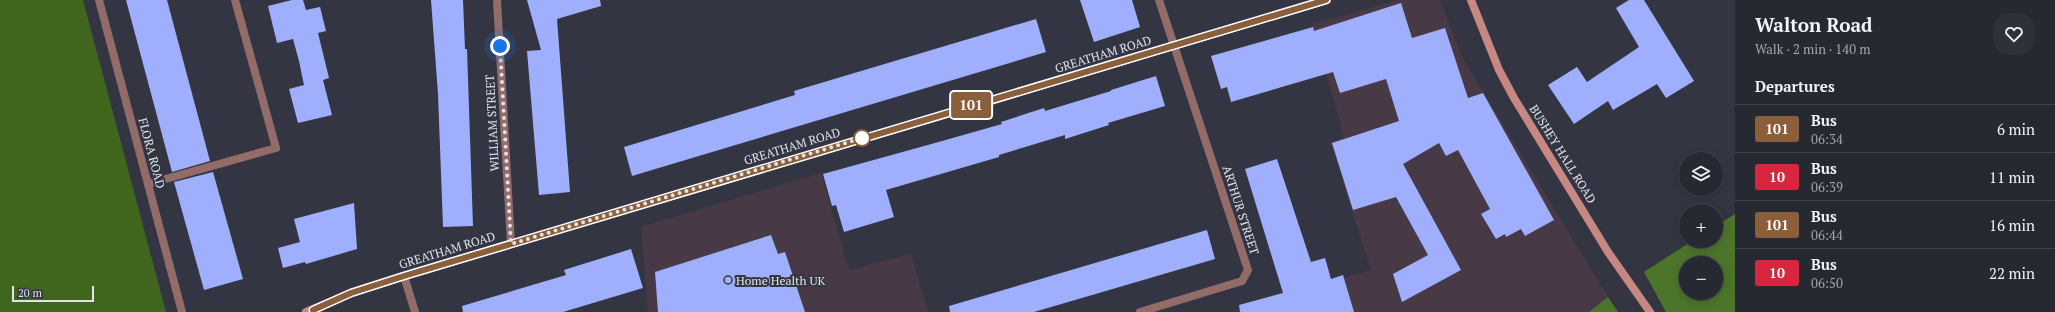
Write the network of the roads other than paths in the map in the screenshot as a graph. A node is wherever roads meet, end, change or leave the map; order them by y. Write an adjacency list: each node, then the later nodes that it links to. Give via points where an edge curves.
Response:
1 (99, 0): 8 (street, FLORA ROAD)
2 (235, 0): 8 (street, via 276,148)
3 (497, 0): 9 (street, WILLIAM STREET)
4 (1159, 0): 7 (street, ARTHUR STREET)
5 (1326, 0): 7 (street, GREATHAM ROAD)
6 (1471, 0): 15 (street, BUSHEY HALL ROAD, via 1499,70 1514,98 1608,252)
7 (1173, 45): 9 (street, GREATHAM ROAD); 14 (street, ARTHUR STREET, via 1248,270 1242,281)
8 (148, 184): 12 (street, FLORA ROAD)
9 (511, 244): 10 (street, GREATHAM ROAD)
10 (404, 276): 11 (street, GREATHAM ROAD, via 351,293); 13 (street)
11 (310, 311)
12 (182, 312)
13 (415, 312)
14 (1140, 312)
15 (1650, 312)

